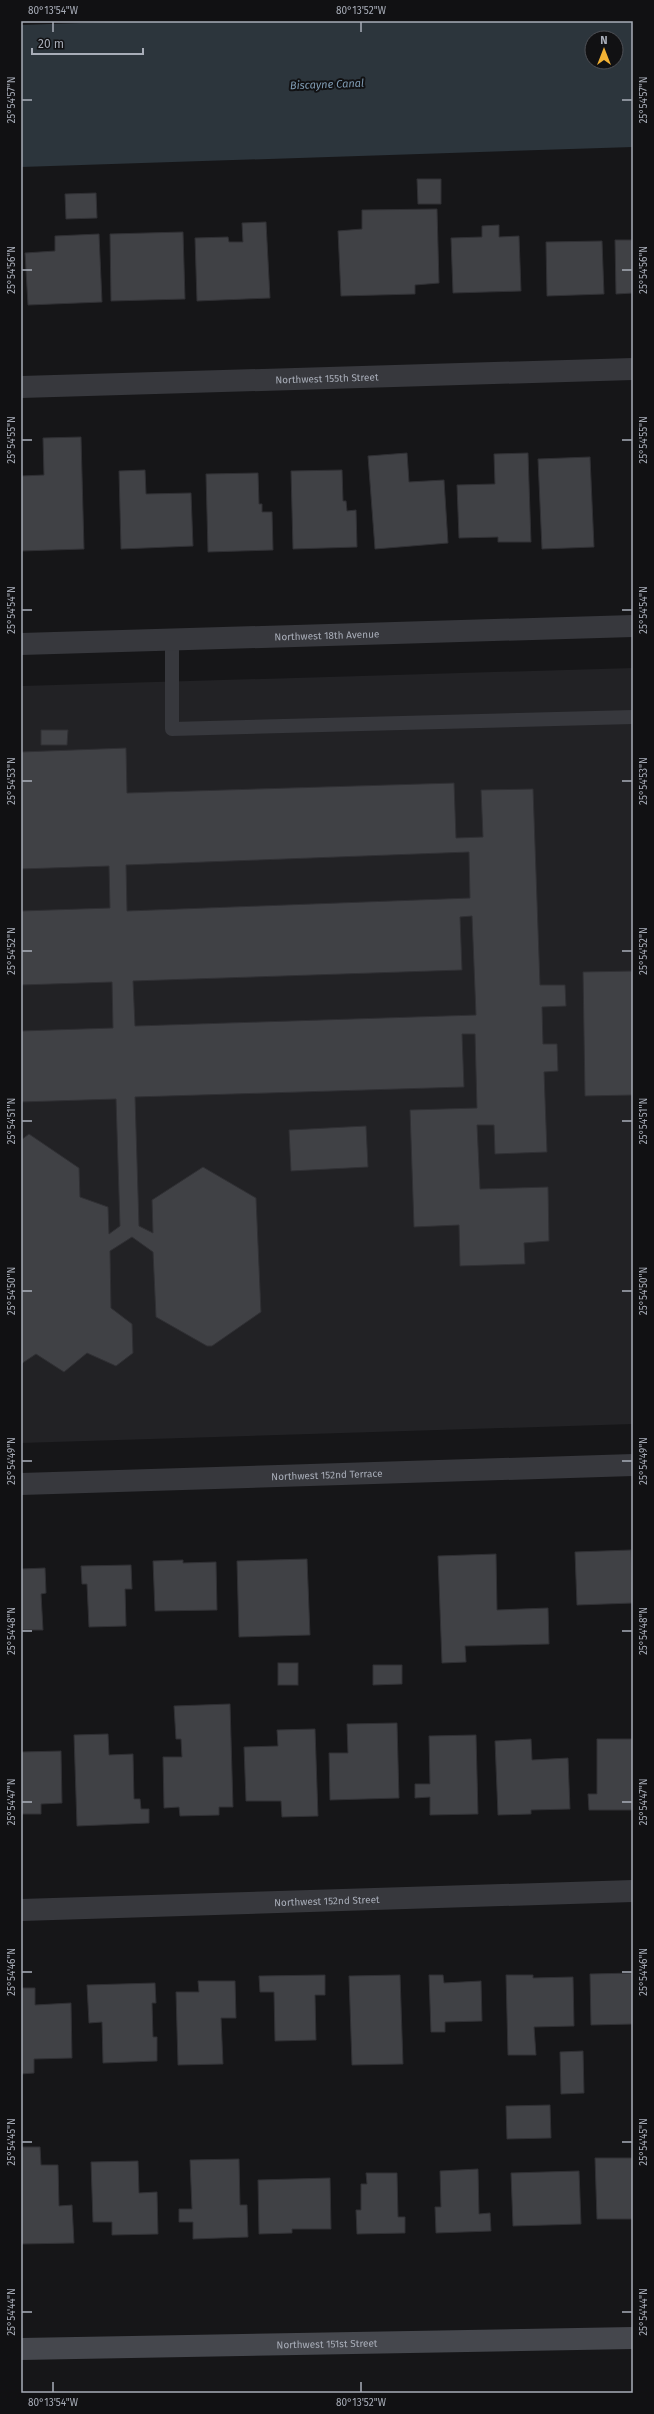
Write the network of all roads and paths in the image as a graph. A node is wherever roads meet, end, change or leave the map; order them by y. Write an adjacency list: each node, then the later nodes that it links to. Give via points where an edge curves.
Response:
1 (633, 369): 2 (street, Northwest 155th Street)
2 (21, 387)
3 (633, 626): 4 (street, Northwest 18th Avenue)
4 (172, 639): 5 (street, Northwest 18th Avenue); 6 (lane, via 172,729)
5 (21, 644)
6 (633, 717)
7 (633, 1465): 8 (street, Northwest 152nd Terrace)
8 (21, 1484)
9 (633, 1891): 10 (street, Northwest 152nd Street)
10 (21, 1910)
11 (633, 2338): 12 (street, Northwest 151st Street)
12 (21, 2349)

